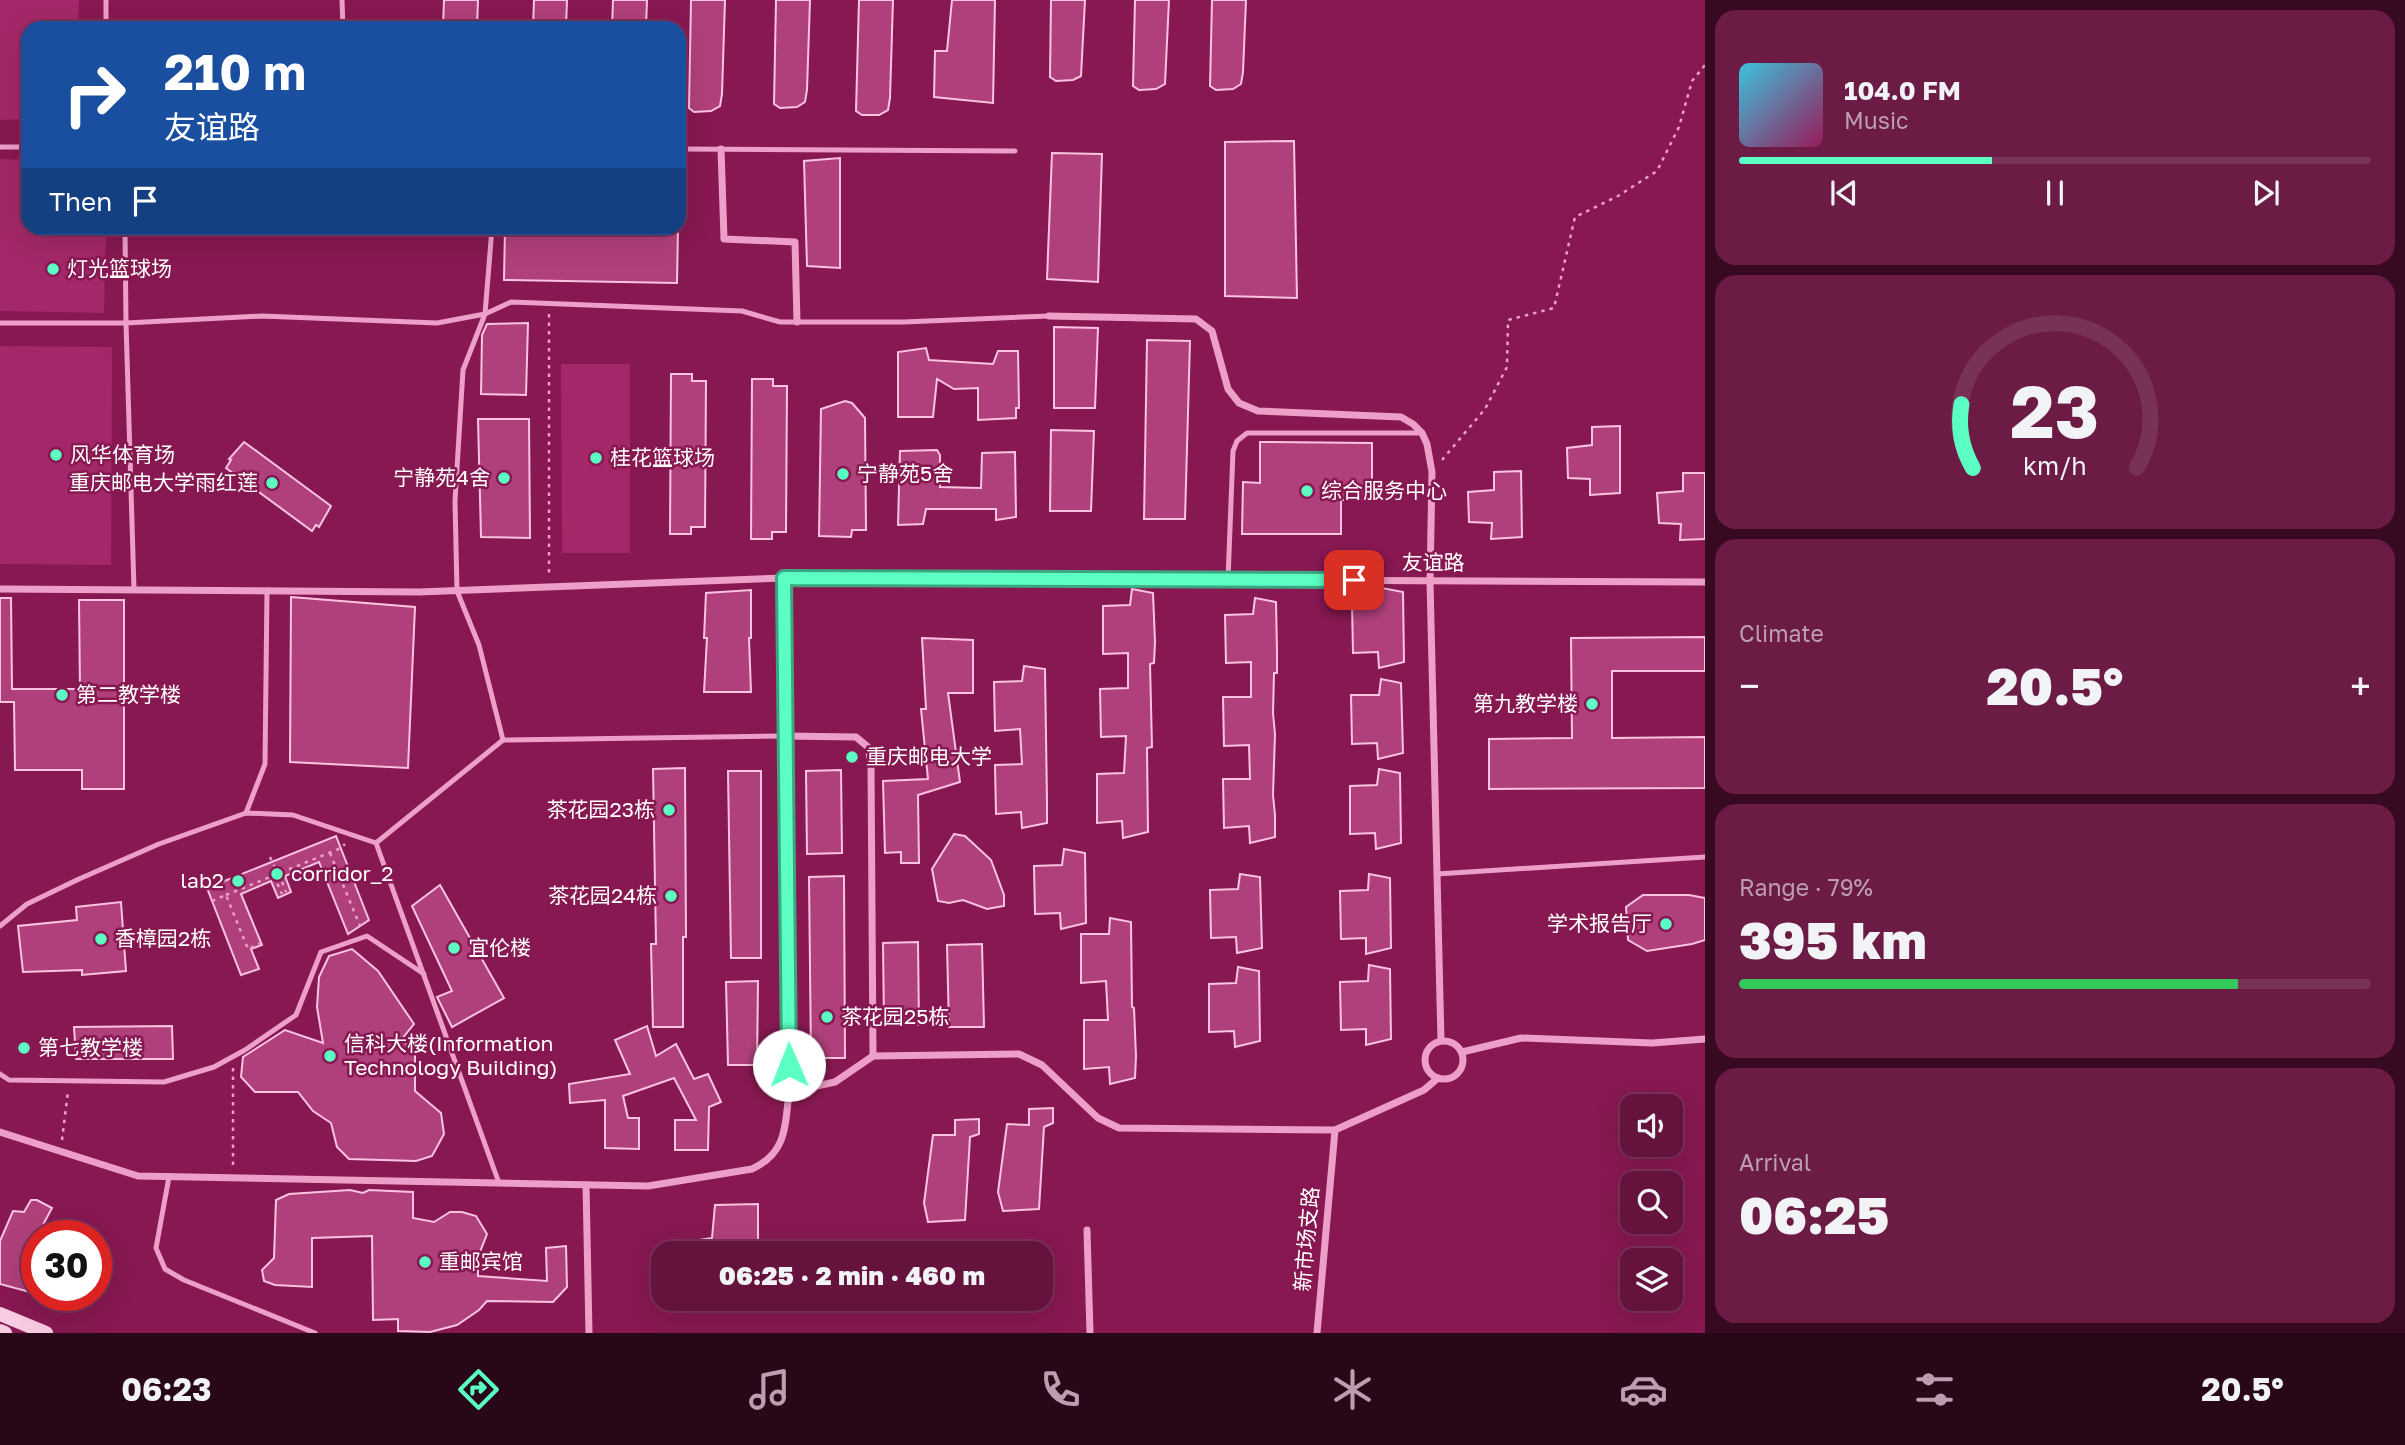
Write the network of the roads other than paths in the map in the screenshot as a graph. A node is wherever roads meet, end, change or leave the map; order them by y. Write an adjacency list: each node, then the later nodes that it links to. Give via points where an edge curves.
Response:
1 (106, 0): 3 (lane)
2 (342, 0): 4 (lane)
3 (106, 21)
4 (343, 21)
5 (0, 147): 6 (lane)
6 (21, 147)
7 (686, 149): 8 (lane)
8 (721, 149): 9 (lane); 14 (street, via 724,239 795,242)
9 (1015, 151)
10 (125, 235): 16 (lane)
11 (491, 235): 12 (lane)
12 (485, 314): 14 (lane, via 510,302 742,311); 16 (lane, via 437,323 262,316); 25 (lane, via 463,370 455,501)
13 (1049, 317): 14 (lane); 17 (street, via 1196,318 1212,331 1228,388 1239,403 1258,411 1401,417)
14 (797, 322)
15 (0, 323): 16 (lane)
16 (126, 323): 23 (lane)
17 (1422, 433): 19 (lane, via 1247,433 1233,451); 20 (street, via 1432,472)
18 (784, 578): 19 (street, 友谊路); 25 (street, 友谊路); 26 (street)
19 (1228, 580): 20 (street, 友谊路)
20 (1430, 581): 21 (street, 友谊路); 31 (street)
21 (1705, 582)
22 (0, 589): 23 (street, 友谊路)
23 (134, 589): 24 (street, 友谊路)
24 (267, 590): 25 (street, 友谊路); 28 (lane, via 265,764)
25 (457, 591): 27 (lane, via 479,645)
26 (784, 736): 27 (lane); 37 (street, via 856,737 868,747); 40 (street)
27 (503, 740): 29 (lane)
28 (246, 813): 29 (lane, via 293,815); 32 (lane, via 79,879 27,904)
29 (376, 843): 33 (lane)
30 (1705, 857): 31 (lane)
31 (1437, 874): 35 (street)
32 (0, 926)
33 (424, 974): 38 (lane, via 367,936 321,952 296,1015 214,1067 164,1082 9,1080); 44 (lane)
34 (1705, 1039): 36 (street, via 1652,1043 1539,1037)
35 (1441, 1041): 36 (street, via 1453,1043); 39 (street, via 1430,1046 1425,1058 1428,1070)
36 (1462, 1052): 39 (street, via 1463,1065 1456,1075)
37 (873, 1056): 40 (street, via 835,1082); 41 (street, via 1019,1054 1042,1065 1098,1118 1119,1128)
38 (0, 1074)
39 (1438, 1078): 41 (street, via 1424,1090)
40 (789, 1092): 45 (street, via 780,1145 764,1164 648,1186)
41 (1335, 1130): 54 (street, 新市场支路)
42 (0, 1132): 43 (street, via 138,1176)
43 (169, 1177): 44 (street); 51 (lane, via 156,1248 165,1269)
44 (499, 1183): 45 (street)
45 (586, 1185): 52 (street)
46 (1087, 1230): 53 (street)
47 (0, 1314): 50 (main road)
48 (0, 1331): 49 (main road)
49 (5, 1333)
50 (46, 1333)
51 (315, 1333)
52 (589, 1333)
53 (1090, 1333)
54 (1317, 1333)

